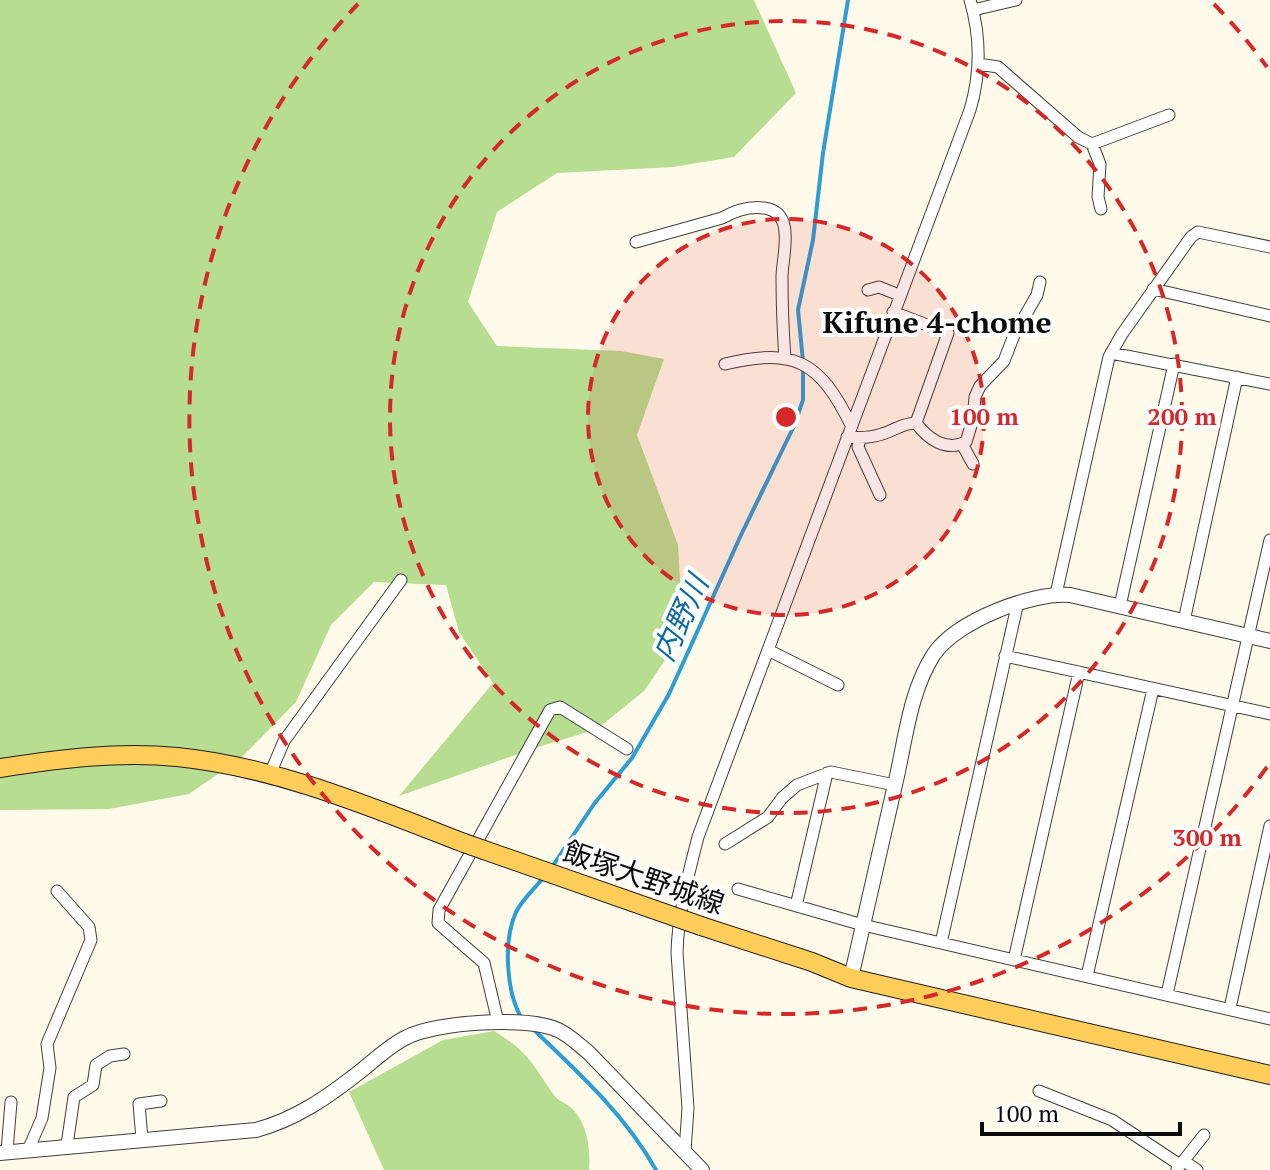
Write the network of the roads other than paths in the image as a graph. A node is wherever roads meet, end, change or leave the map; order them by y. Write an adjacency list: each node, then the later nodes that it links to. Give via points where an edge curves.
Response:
1 (1016, 0): 2 (street)
2 (971, 5): 3 (street)
3 (978, 64): 5 (street, via 998,67); 12 (street, via 970,110)
4 (1169, 115): 5 (street)
5 (1092, 144): 6 (street, via 1100,164)
6 (1101, 209)
7 (636, 242): 16 (street, via 735,211 770,208 784,228)
8 (1270, 247): 10 (street, via 1198,232)
9 (1040, 282): 23 (street, via 1004,361 980,386 970,435)
10 (1153, 289): 14 (street); 15 (street)
11 (868, 290): 12 (street, via 879,287)
12 (899, 295): 13 (street)
13 (893, 312): 21 (street, via 948,333); 22 (street)
14 (1270, 316)
15 (1111, 353): 18 (street); 28 (street)
16 (789, 359): 17 (street, via 753,357); 22 (street, via 818,374 835,393)
17 (725, 364)
18 (1174, 364): 19 (street); 30 (street)
19 (1237, 377): 20 (street); 31 (street)
20 (1270, 384)
21 (916, 423): 22 (street, via 880,435); 23 (street, via 935,442)
22 (853, 433): 25 (street); 34 (street)
23 (962, 444): 24 (street)
24 (973, 464)
25 (880, 495)
26 (1270, 540): 32 (street)
27 (401, 580): 44 (street, via 284,741)
28 (1056, 594): 29 (street); 30 (street)
29 (1018, 602): 35 (street); 45 (street, via 955,634 936,651 915,695)
30 (1120, 606): 31 (street)
31 (1184, 621): 32 (street)
32 (1247, 636): 33 (street); 39 (street)
33 (1270, 641)
34 (768, 650): 37 (street); 69 (street, via 698,837 685,887 677,953 688,1108)
35 (1005, 656): 36 (street); 52 (street)
36 (1079, 672): 38 (street); 53 (street)
37 (838, 685)
38 (1153, 689): 39 (street); 54 (street)
39 (1231, 705): 40 (street); 56 (street)
40 (1270, 714)
41 (627, 749): 59 (street, via 560,707 550,710 439,910 438,923 484,963)
42 (0, 768): 44 (main road, 飯塚大野城線, via 75,757 140,756)
43 (827, 773): 45 (street); 47 (street, via 797,785 768,817); 50 (street)
44 (270, 774): 55 (main road, 飯塚大野城線, bridge)
45 (895, 785): 51 (street)
46 (1270, 826): 57 (street)
47 (725, 844)
48 (738, 889): 50 (street)
49 (57, 891): 68 (street, via 89,927 91,940 47,1044 50,1068 42,1118)
50 (796, 906): 51 (street)
51 (863, 925): 52 (street); 55 (street)
52 (941, 943): 53 (street)
53 (1014, 960): 54 (street)
54 (1087, 976): 56 (street)
55 (851, 978): 61 (main road, 飯塚大野城線)
56 (1167, 994): 57 (street)
57 (1230, 1008): 58 (street)
58 (1270, 1019)
59 (505, 1021): 66 (street, via 426,1029 406,1037 311,1108 273,1125); 69 (street, via 553,1028 569,1037)
60 (124, 1054): 67 (street, via 96,1065 93,1085 74,1097)
61 (1270, 1075)
62 (1039, 1091): 71 (street, via 1112,1120)
63 (161, 1101): 66 (street, via 139,1104)
64 (11, 1102): 70 (street)
65 (1204, 1135): 71 (street)
66 (142, 1139): 67 (street)
67 (67, 1145): 68 (street)
68 (29, 1148): 70 (street)
69 (685, 1151): 72 (street)
70 (3, 1152)
71 (1180, 1165): 73 (street)
72 (702, 1170)
73 (1197, 1170)

